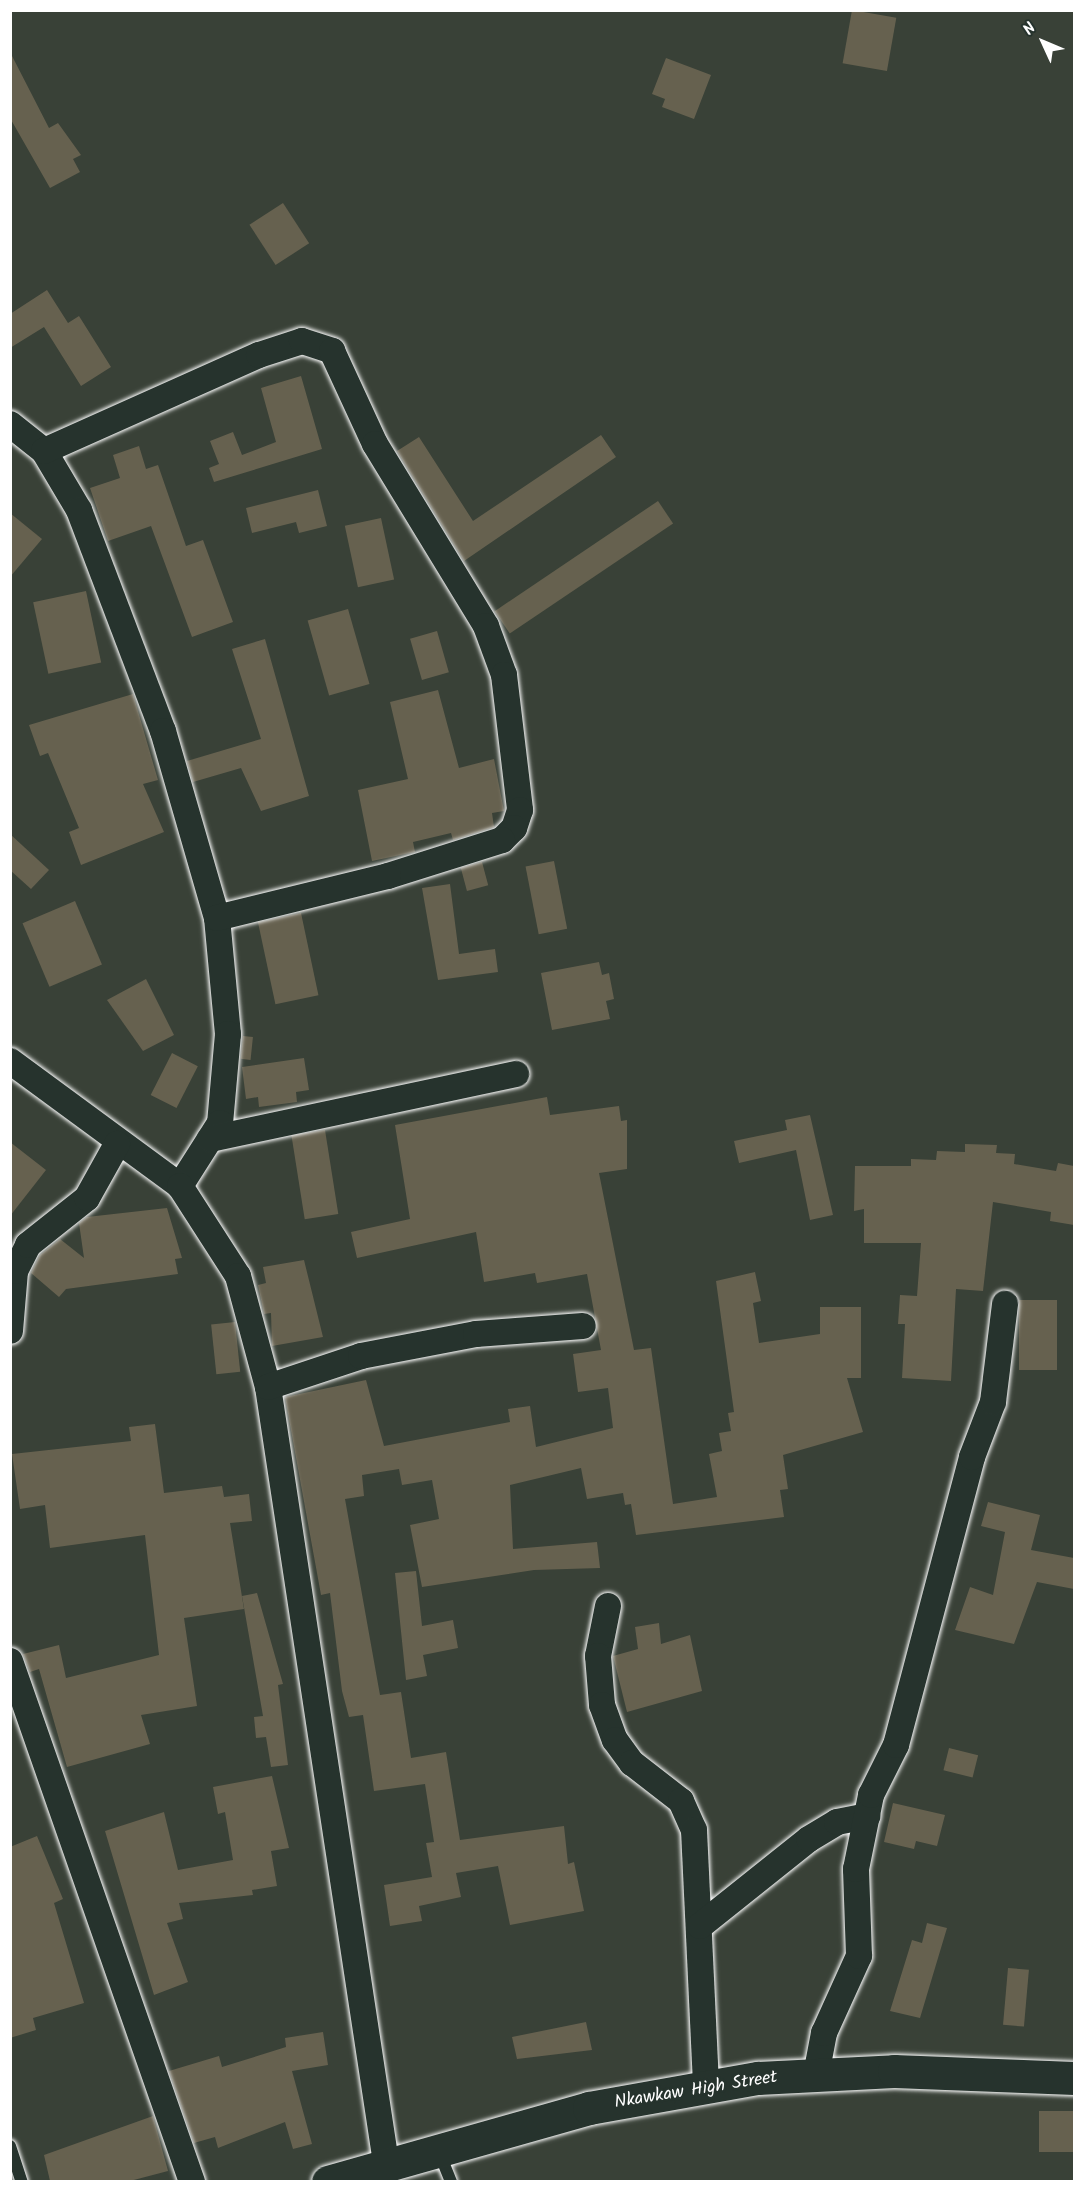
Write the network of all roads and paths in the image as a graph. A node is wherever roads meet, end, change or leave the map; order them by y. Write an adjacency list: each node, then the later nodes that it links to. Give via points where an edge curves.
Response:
1 (10, 424): 2 (street)
2 (44, 451): 3 (street, via 79,510 159,720); 3 (street, via 259,355 302,340 332,351 375,444 486,626 504,675 520,810 514,828 502,840 388,876)
3 (217, 918): 6 (street, via 228,1034 220,1123)
4 (10, 1060): 7 (street)
5 (516, 1074): 6 (street)
6 (210, 1139): 8 (street)
7 (117, 1144): 8 (street); 11 (street, via 87,1197 28,1245 15,1271)
8 (180, 1186): 12 (street, via 238,1276)
9 (1005, 1304): 15 (street, via 993,1402 972,1457 896,1746 870,1795)
10 (584, 1326): 12 (street, via 476,1334 407,1347)
11 (10, 1331)
12 (268, 1387): 22 (street)
13 (608, 1606): 16 (street, via 598,1656 602,1705 615,1740 632,1762 681,1801 694,1830)
14 (10, 1661): 24 (street)
15 (867, 1816): 16 (street, via 837,1822 809,1839); 17 (street, via 856,1869 860,1956 824,2033)
16 (700, 1926): 19 (street)
17 (816, 2075): 18 (main road, Nkawkaw High Street, via 948,2072); 19 (main road, Nkawkaw High Street)
18 (1074, 2078)
19 (706, 2085): 21 (main road, Nkawkaw High Street, via 589,2108)
20 (10, 2146): 23 (lane)
21 (438, 2148): 22 (main road, Nkawkaw High Street); 26 (lane)
22 (386, 2163): 25 (main road, Nkawkaw High Street)
23 (22, 2181)
24 (192, 2181)
25 (328, 2181)
26 (451, 2181)

